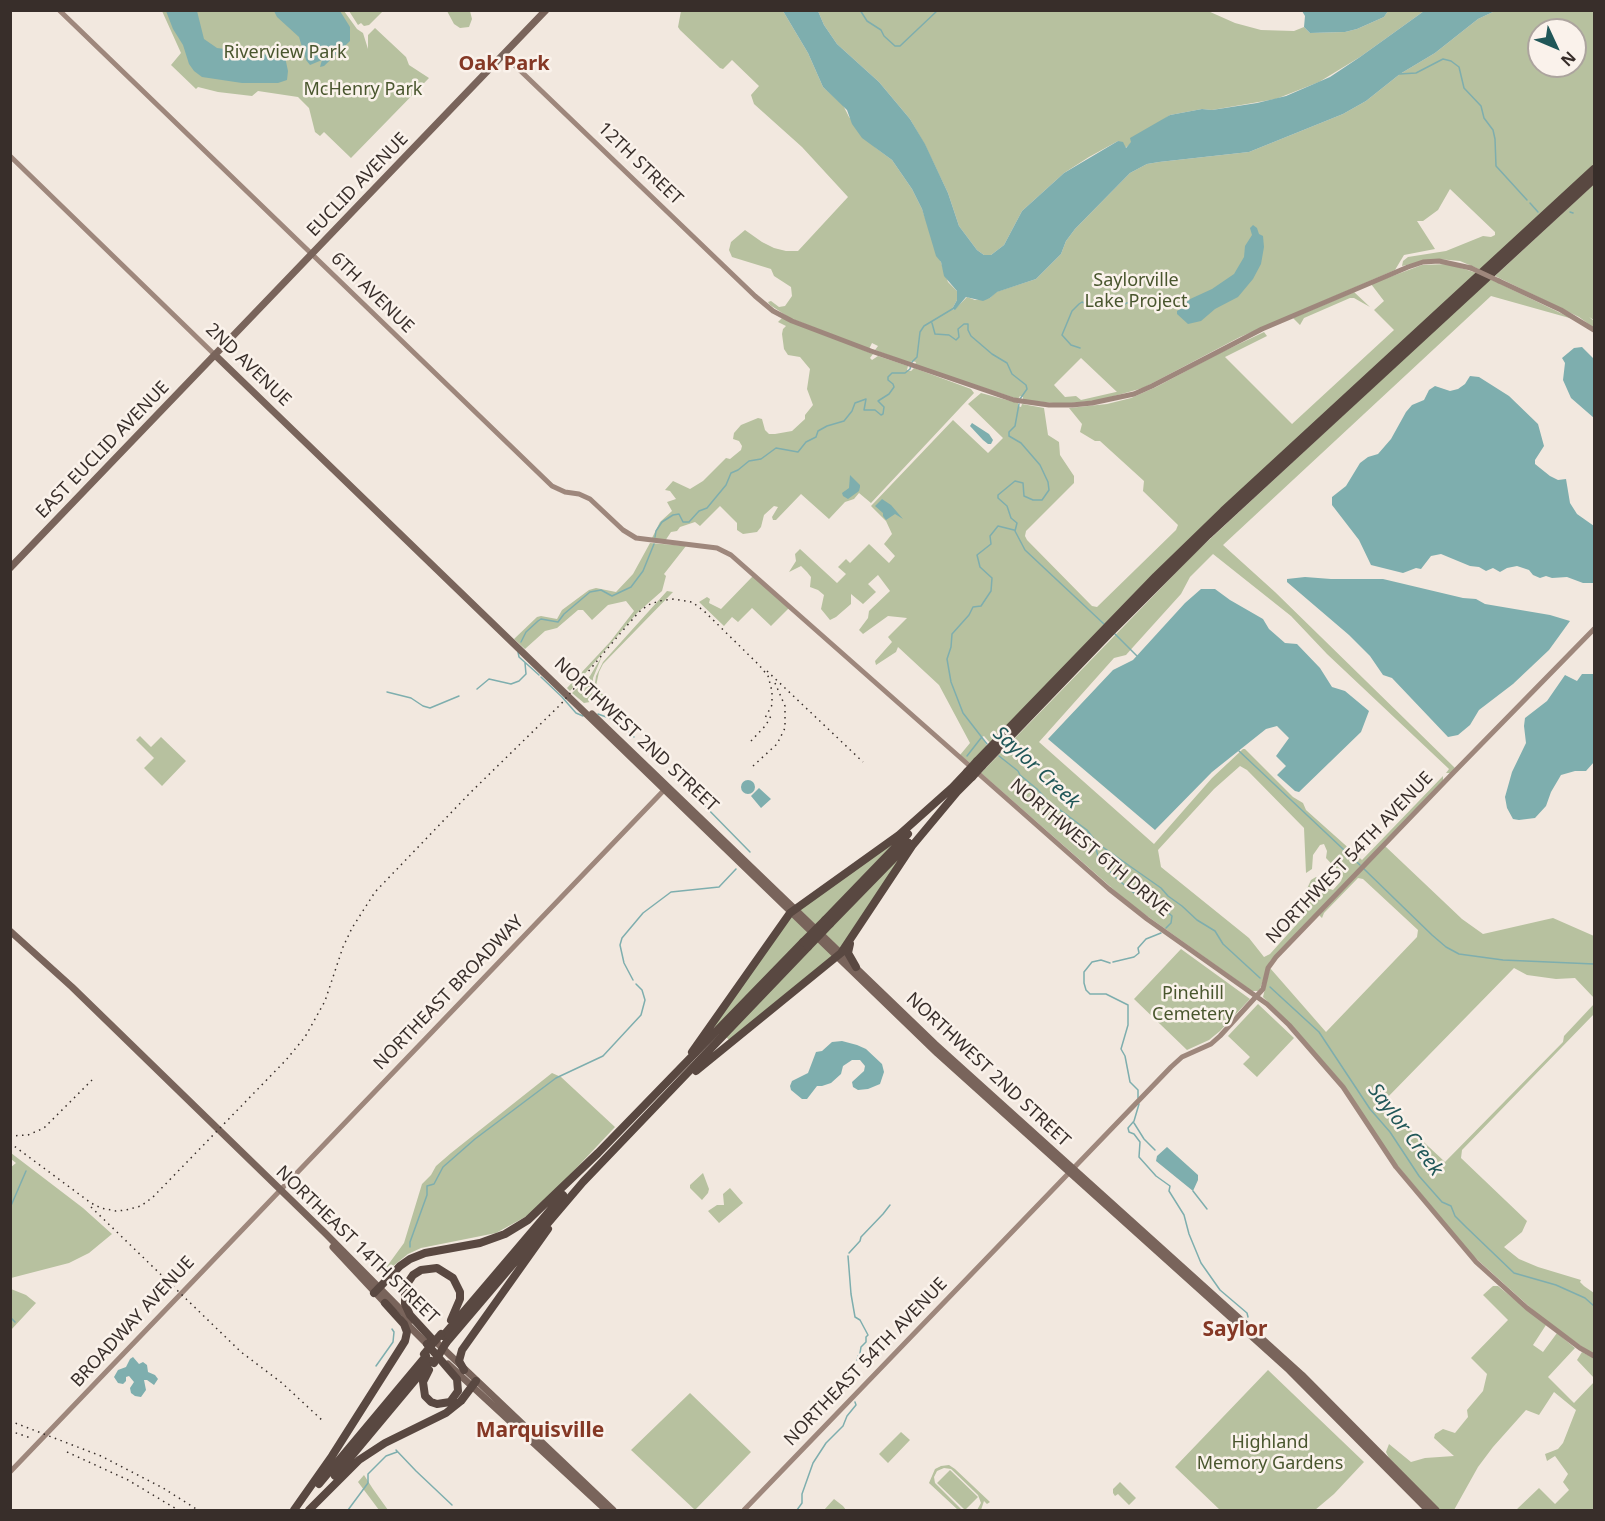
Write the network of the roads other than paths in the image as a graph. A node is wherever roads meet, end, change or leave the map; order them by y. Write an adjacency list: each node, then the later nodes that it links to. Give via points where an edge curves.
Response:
1 (59, 10): 7 (main road, 6TH AVENUE)
2 (546, 10): 3 (main road, EUCLID AVENUE)
3 (504, 55): 7 (main road, EUCLID AVENUE); 8 (main road, 12TH STREET, bridge, via 773,311 906,364 1014,400 1072,405 1134,394 1262,329 1423,262 1471,268 1561,310)
4 (10, 156): 9 (main road, 2ND AVENUE)
5 (1594, 169): 16 (highway, via 1223,511)
6 (1594, 179): 16 (highway)
7 (311, 255): 9 (main road, EUCLID AVENUE); 12 (main road, 6TH AVENUE, via 552,486)
8 (1594, 330)
9 (215, 355): 10 (main road, EUCLID AVENUE); 15 (main road, 2ND AVENUE)
10 (192, 380): 14 (main road, EAST EUCLID AVENUE)
11 (572, 485): 13 (main road)
12 (565, 492): 13 (main road, NORTHWEST 6TH DRIVE)
13 (578, 494): 25 (main road, NORTHWEST 6TH DRIVE, via 593,500 634,538 717,548 731,555 1109,889)
14 (10, 568)
15 (465, 596): 18 (main road, NORTHWEST 2ND STREET)
16 (1113, 625): 19 (highway, bridge)
17 (1594, 629): 25 (main road, NORTHWEST 54TH AVENUE, via 1271,963)
18 (666, 788): 20 (main road, NORTHWEST 2ND STREET); 30 (main road, NORTHEAST BROADWAY)
19 (955, 789): 20 (highway, via 899,835); 22 (highway); 26 (highway, bridge)
20 (793, 911): 23 (main road, NORTHWEST 2ND STREET); 26 (highway, via 715,1020)
21 (10, 931): 30 (main road, NORTHEAST 14TH STREET)
22 (852, 938): 23 (highway); 24 (highway, via 848,953)
23 (839, 955): 24 (main road, NORTHWEST 2ND STREET); 26 (highway, via 734,1039); 29 (main road, NORTHWEST 2ND STREET, via 969,1083)
24 (856, 967): 29 (main road, NORTHWEST 2ND STREET)
25 (1257, 997): 29 (main road, NORTHWEST 54TH AVENUE, via 1214,1042 1186,1054 1173,1065); 36 (main road, NORTHWEST 6TH DRIVE, via 1337,1080 1395,1167 1476,1262 1527,1308)
26 (716, 1038): 27 (highway); 27 (highway)
27 (644, 1113): 28 (highway)
28 (602, 1156): 32 (highway, via 521,1225 480,1243 420,1255 400,1266); 34 (highway); 38 (highway, via 463,1347 459,1358)
29 (1072, 1170): 31 (main road, NORTHWEST 54TH AVENUE); 48 (main road, NORTHWEST 2ND STREET, via 1291,1372); 49 (main road, NORTHWEST 2ND STREET, via 1302,1375)
30 (279, 1191): 32 (main road, NORTHEAST 14TH STREET); 42 (main road, BROADWAY AVENUE)
31 (1010, 1235): 47 (main road, NORTHEAST 54TH AVENUE)
32 (376, 1290): 33 (main road, NORTHEAST 14TH STREET); 35 (main road, NORTHEAST 14TH STREET)
33 (385, 1303): 35 (main road, NORTHEAST 14TH STREET); 41 (highway, via 404,1324 407,1337 343,1440)
34 (444, 1339): 35 (highway, via 460,1292 447,1273 437,1268 421,1270 406,1284 405,1304); 37 (highway, bridge); 37 (highway, bridge)
35 (429, 1341): 37 (highway, via 458,1382 454,1397 443,1404 428,1400 423,1389); 38 (main road, NORTHEAST 14TH STREET); 39 (main road, NORTHEAST 14TH STREET)
36 (1594, 1356)
37 (429, 1359): 40 (highway); 40 (highway, via 407,1378)
38 (464, 1370): 39 (main road, NORTHEAST 14TH STREET)
39 (475, 1384): 40 (highway, via 446,1413 385,1443); 45 (main road, NORTHEAST 14TH STREET); 46 (main road, NORTHEAST 14TH STREET)
40 (354, 1453): 41 (highway); 41 (highway)
41 (339, 1465): 43 (highway); 44 (highway)
42 (10, 1472)
43 (295, 1510)
44 (308, 1510)
45 (606, 1510)
46 (613, 1510)
47 (744, 1510)
48 (1428, 1510)
49 (1436, 1510)

